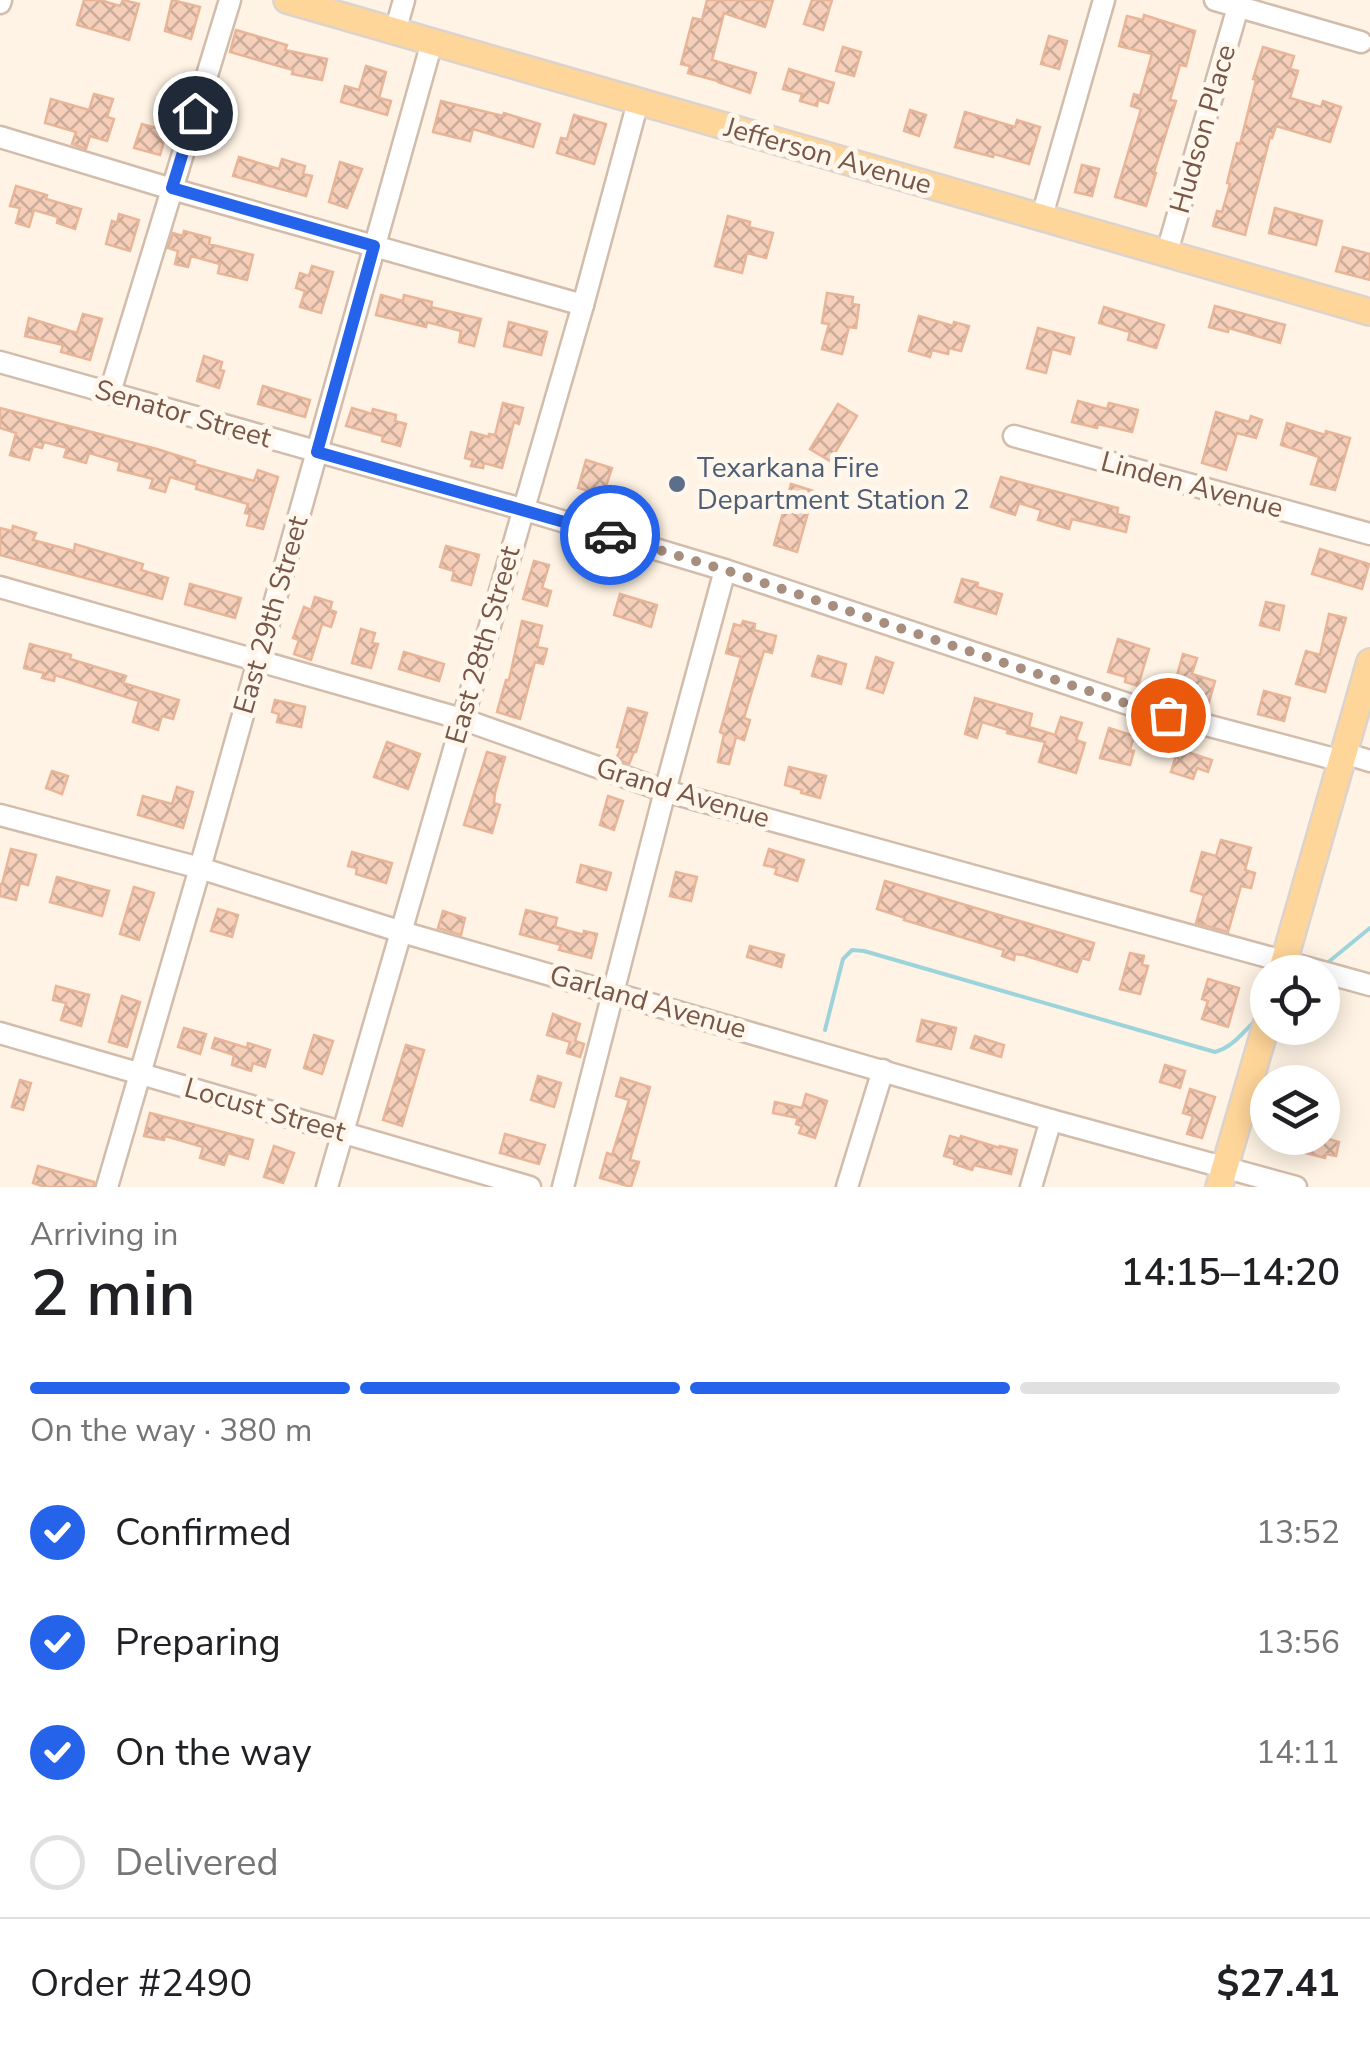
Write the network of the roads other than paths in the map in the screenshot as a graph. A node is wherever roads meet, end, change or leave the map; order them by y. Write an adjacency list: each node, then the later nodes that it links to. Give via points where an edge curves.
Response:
1 (230, 0): 12 (street)
2 (286, 0): 7 (main road, Jefferson Avenue)
3 (404, 0): 7 (street)
4 (1104, 0): 13 (street)
5 (1215, 0): 6 (street)
6 (1238, 7): 9 (street); 15 (street, Hudson Place)
7 (395, 32): 8 (main road, Jefferson Avenue)
8 (432, 42): 10 (main road, Jefferson Avenue); 14 (street, East 29th Street)
9 (1360, 42)
10 (638, 102): 13 (main road, Jefferson Avenue); 16 (street, East 28th Street)
11 (0, 137): 12 (street)
12 (172, 188): 14 (street); 19 (street)
13 (1042, 216): 15 (main road, Jefferson Avenue)
14 (374, 246): 16 (street); 21 (street, East 29th Street)
15 (1167, 252): 17 (main road, Jefferson Avenue)
16 (583, 305): 22 (street, East 28th Street)
17 (1370, 312)
18 (0, 362): 19 (street, Senator Street)
19 (110, 392): 21 (street, Senator Street)
20 (1014, 436): 23 (street, Linden Avenue)
21 (317, 452): 22 (street, Senator Street); 26 (street, East 29th Street)
22 (522, 509): 24 (street, Senator Street); 28 (street, East 28th Street)
23 (1370, 534)
24 (725, 570): 29 (street, Senator Street, via 1134,706); 31 (street)
25 (0, 587): 26 (street, Grand Avenue)
26 (258, 661): 28 (street, Grand Avenue); 33 (street, East 29th Street)
27 (1370, 662): 29 (main road)
28 (462, 719): 31 (street, Grand Avenue); 34 (street, East 28th Street)
29 (1343, 757): 30 (street, Senator Street); 35 (main road)
30 (1370, 761)
31 (664, 791): 36 (street, Grand Avenue); 39 (street)
32 (0, 815): 33 (street, Garland Avenue)
33 (200, 868): 34 (street, Garland Avenue); 43 (street, East 29th Street)
34 (402, 932): 39 (street, Garland Avenue); 45 (street, East 28th Street)
35 (1286, 955)
36 (1250, 957)
37 (1340, 978): 38 (street, Grand Avenue)
38 (1370, 984)
39 (614, 993): 42 (street, Garland Avenue); 50 (street)
40 (0, 1033): 43 (street, Locust Street)
41 (1260, 1045): 46 (main road)
42 (883, 1070): 44 (street, Garland Avenue); 51 (street)
43 (139, 1074): 45 (street, Locust Street); 47 (street, East 29th Street)
44 (1051, 1120): 46 (street, Garland Avenue); 52 (street)
45 (342, 1132): 48 (street, East 28th Street); 49 (street, Locust Street)
46 (1222, 1177): 53 (street, Garland Avenue)
47 (106, 1187)
48 (327, 1187)
49 (530, 1187)
50 (563, 1187)
51 (848, 1187)
52 (1031, 1187)
53 (1296, 1187)

